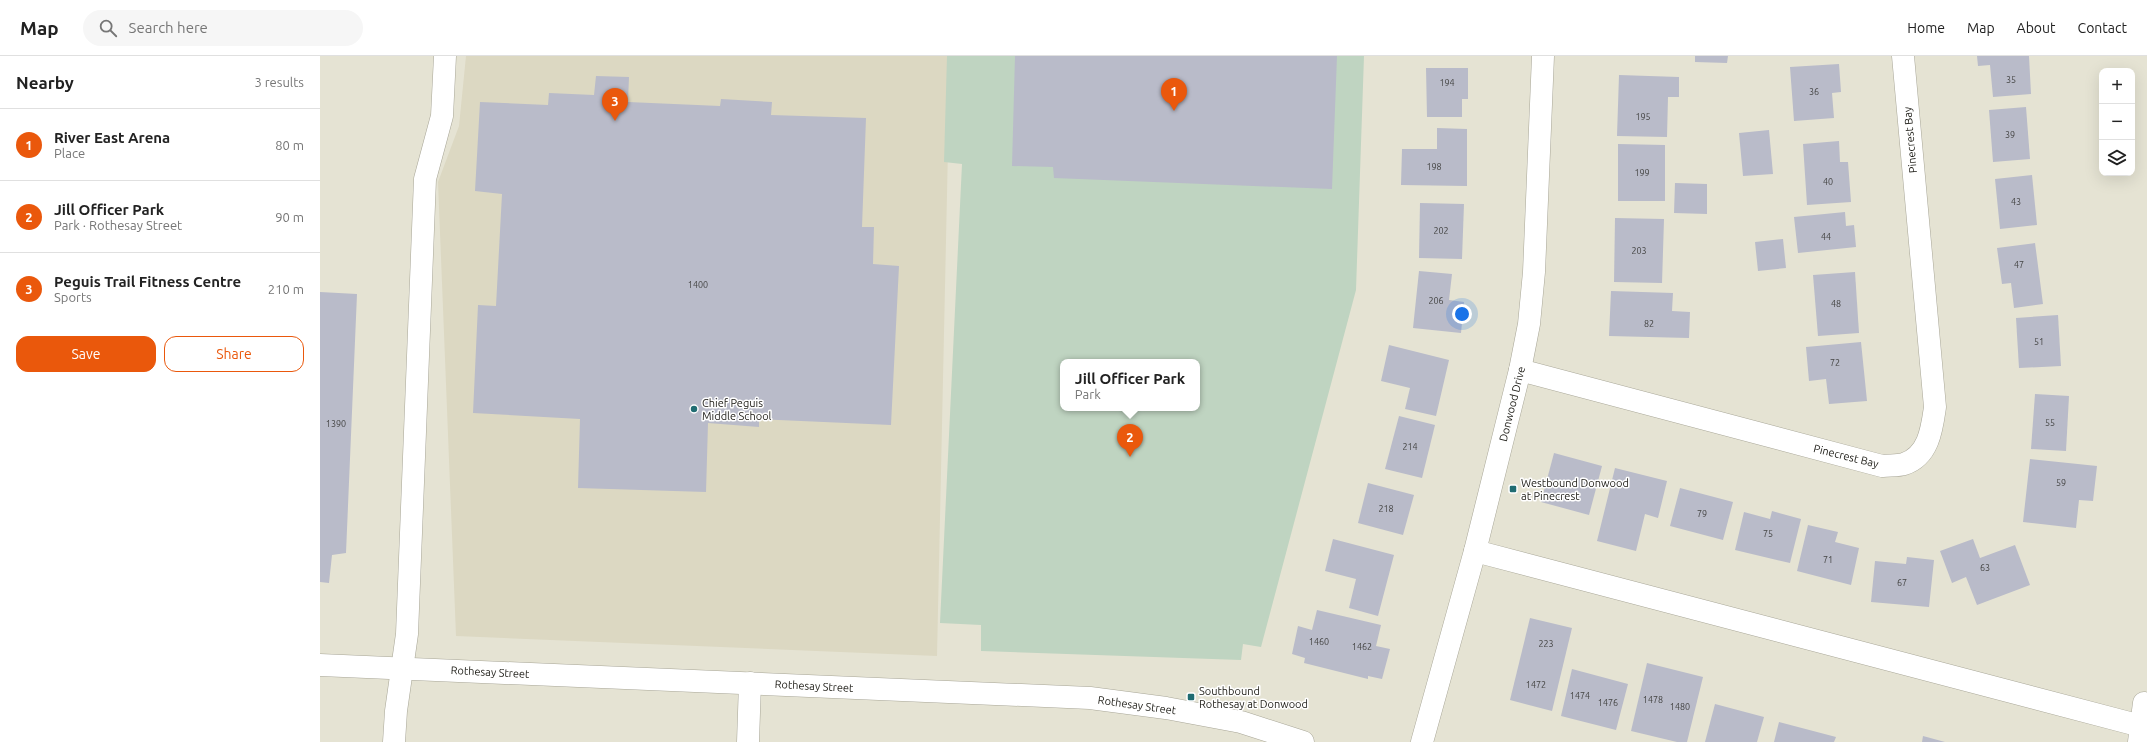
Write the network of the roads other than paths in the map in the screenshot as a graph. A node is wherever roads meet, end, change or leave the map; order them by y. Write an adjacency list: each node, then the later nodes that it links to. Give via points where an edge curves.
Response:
1 (445, 56): 7 (street, via 442,116 424,179)
2 (1543, 56): 4 (street, Donwood Drive, via 1534,272 1529,324)
3 (1903, 56): 4 (street, Pinecrest Bay, via 1935,407 1932,433 1922,452 1905,464 1882,466)
4 (1520, 370): 5 (street, Donwood Drive)
5 (1475, 551): 10 (street); 14 (street, Donwood Drive)
6 (320, 665): 7 (street, Rothesay Street)
7 (404, 669): 8 (street, Rothesay Street); 11 (street, via 396,711)
8 (750, 683): 12 (street); 13 (street, Rothesay Street, via 1090,698 1166,708 1241,722)
9 (2144, 703): 10 (street)
10 (2140, 734)
11 (394, 742)
12 (748, 742)
13 (1303, 742)
14 (1422, 742)

